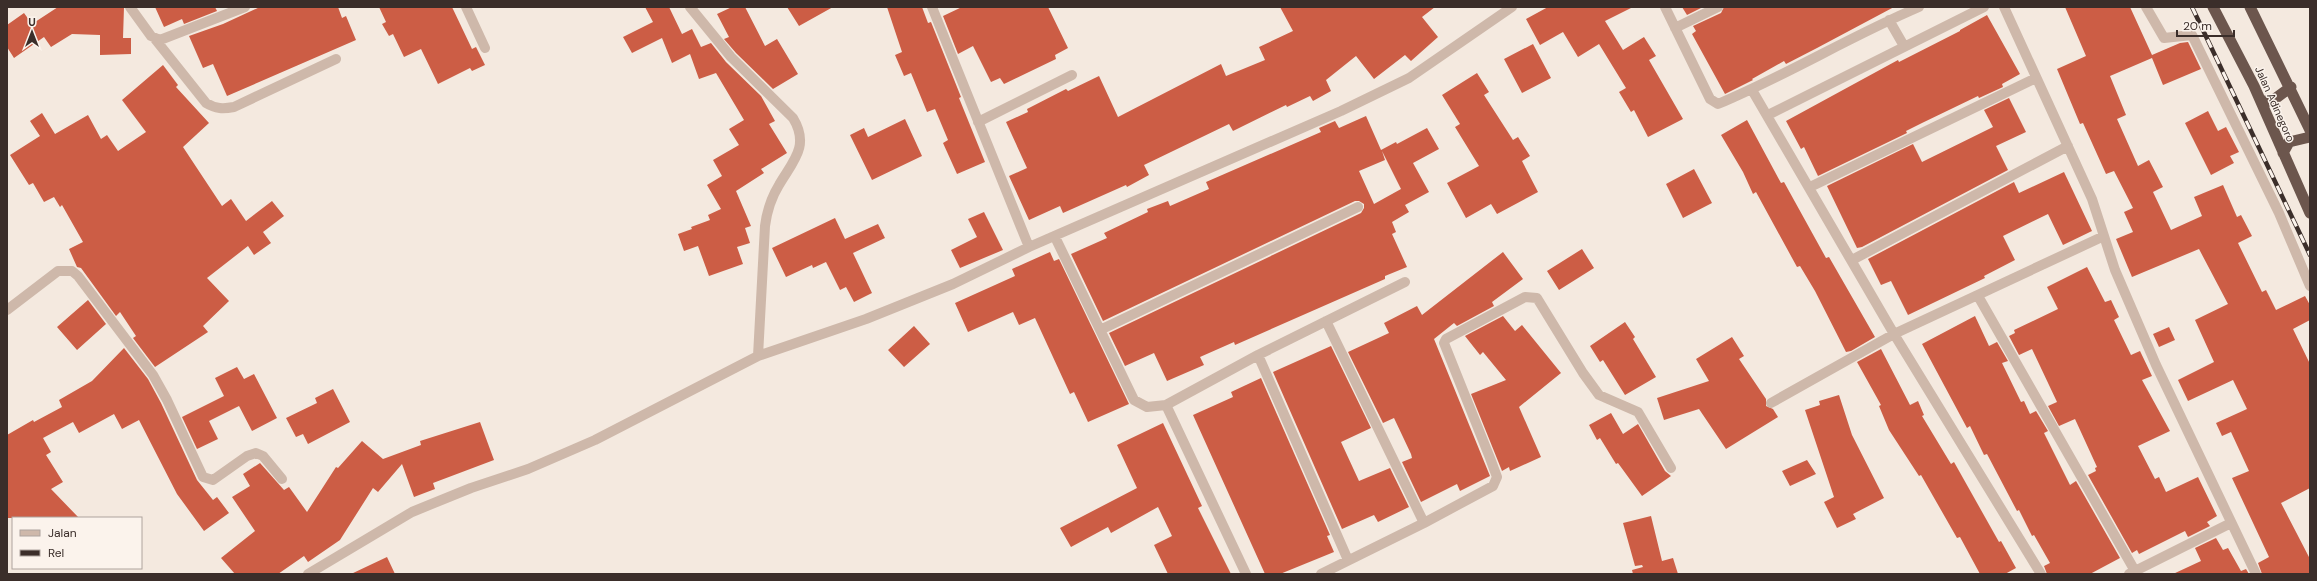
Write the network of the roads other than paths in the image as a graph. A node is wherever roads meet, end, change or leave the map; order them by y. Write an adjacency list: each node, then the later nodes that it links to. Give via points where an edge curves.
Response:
1 (130, 7): 17 (street)
2 (245, 7): 17 (street, via 168,39)
3 (466, 7): 19 (street)
4 (690, 7): 49 (street, via 731,57 793,118 800,129 801,142 796,156 768,207)
5 (1512, 7): 36 (street, via 1409,78)
6 (1665, 7): 16 (street)
7 (1718, 7): 16 (street)
8 (1919, 7): 15 (street)
9 (1984, 7): 18 (street)
10 (2004, 7): 22 (street)
11 (2146, 7): 40 (street, via 2164,38 2192,35 2278,213)
12 (2213, 7): 25 (highway, Jalan Adinegoro)
13 (2250, 7): 23 (highway, Jalan Adinegoro)
14 (933, 8): 27 (street)
15 (1889, 20): 18 (street); 24 (street)
16 (1675, 28): 24 (street, via 1710,99 1718,104)
17 (155, 39): 20 (street, via 206,103 214,108 234,107)
18 (1904, 46): 26 (street)
19 (485, 48)
20 (336, 59)
21 (1072, 75): 27 (street)
22 (2036, 78): 30 (street); 32 (street)
23 (2291, 87): 25 (highway, via 2272,101); 28 (highway, Jalan Adinegoro)
24 (1752, 90): 26 (street)
25 (2260, 101): 31 (highway, Jalan Adinegoro)
26 (1768, 115): 32 (street)
27 (978, 122): 37 (street)
28 (2310, 130)
29 (2310, 137): 31 (highway, via 2294,139 2289,142)
30 (2068, 146): 35 (street, via 2092,199); 38 (street)
31 (2283, 153): 34 (highway, Jalan Adinegoro)
32 (1810, 187): 38 (street)
33 (1358, 207): 46 (street)
34 (2310, 213)
35 (2104, 236): 43 (street); 55 (street, via 2115,270 2156,365)
36 (1055, 237): 37 (street); 46 (street)
37 (1029, 247): 49 (street, via 953,284 866,319)
38 (1852, 260): 47 (street)
39 (2310, 261): 40 (street)
40 (2299, 263): 42 (street)
41 (1405, 282): 45 (street)
42 (2310, 286)
43 (1978, 296): 47 (street); 58 (street)
44 (7, 310): 53 (street, via 58,271 72,271 153,375 204,477 213,480 246,456 256,453 263,456)
45 (1326, 321): 48 (street); 54 (street)
46 (1100, 330): 51 (street, via 1134,400 1147,407)
47 (1894, 334): 50 (street); 62 (street)
48 (1258, 355): 51 (street); 56 (street)
49 (758, 356): 59 (street, via 595,440 528,469 412,512)
50 (1771, 403)
51 (1166, 405): 60 (street)
52 (1671, 468): 54 (street, via 1638,412 1599,395 1537,298 1525,297 1446,339 1444,343 1497,477 1493,486)
53 (282, 479)
54 (1424, 523): 56 (street)
55 (2231, 523): 57 (street); 63 (street)
56 (1348, 560): 61 (street)
57 (2148, 570): 58 (street)
58 (2132, 572)
59 (308, 574)
60 (1246, 574)
61 (1321, 574)
62 (2042, 574)
63 (2256, 574)

